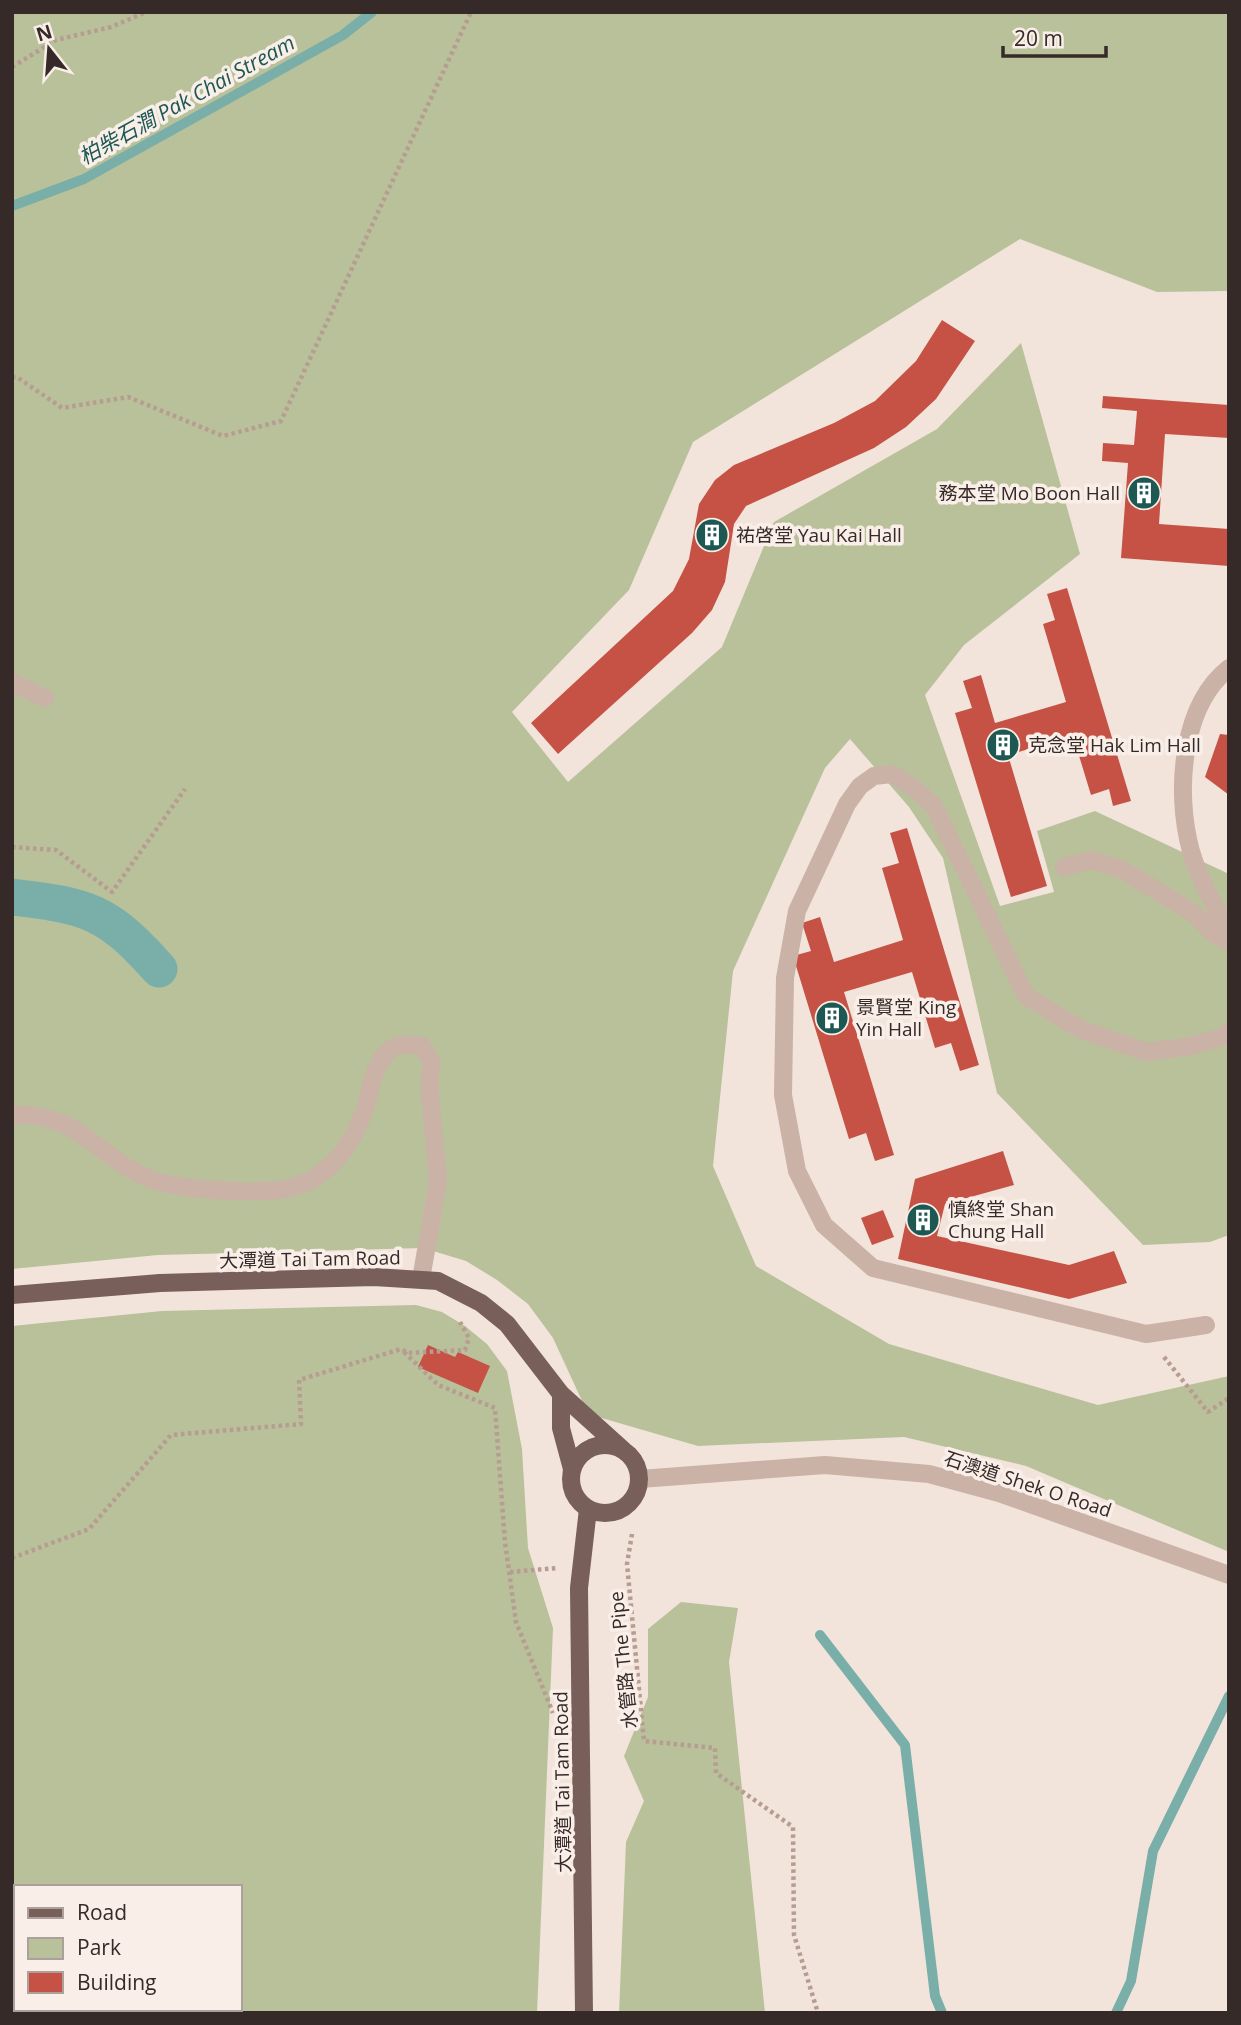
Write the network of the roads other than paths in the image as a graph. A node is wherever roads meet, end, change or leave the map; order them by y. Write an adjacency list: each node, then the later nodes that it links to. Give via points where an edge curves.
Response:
1 (1229, 668): 5 (street, via 1202,699 1187,744 1184,798 1188,839 1200,878)
2 (12, 682): 3 (street)
3 (45, 698)
4 (1064, 867): 6 (street, via 1092,860 1123,870 1195,914)
5 (1229, 933)
6 (1229, 942)
7 (1229, 1031): 11 (street, via 1192,1046 1146,1052 1080,1029 1026,996 933,806 892,774 874,776 847,804 797,911 785,978 783,1095 797,1171 824,1225 873,1268 1146,1334)
8 (12, 1115): 9 (street, via 45,1115 65,1123 153,1180 210,1191 289,1188 314,1178 342,1155 364,1112 374,1071 392,1048 422,1046 432,1063 429,1083 439,1182)
9 (430, 1280): 10 (main road, 大潭道 Tai Tam Road, via 160,1283); 12 (main road, 大潭道 Tai Tam Road, via 481,1303 507,1324)
10 (12, 1295)
11 (1206, 1325)
12 (561, 1394): 13 (main road, 大潭道 Tai Tam Road); 14 (main road, via 561,1428)
13 (622, 1449): 14 (main road, via 593,1447); 15 (main road, via 638,1467)
14 (572, 1469): 16 (main road, via 575,1497)
15 (640, 1479): 16 (main road, via 638,1491 623,1509 600,1513); 17 (street, 石澳道 Shek O Road, via 825,1465 929,1474 999,1493)
16 (589, 1509): 18 (main road, 大潭道 Tai Tam Road, via 579,1588)
17 (1229, 1575)
18 (584, 2013)

